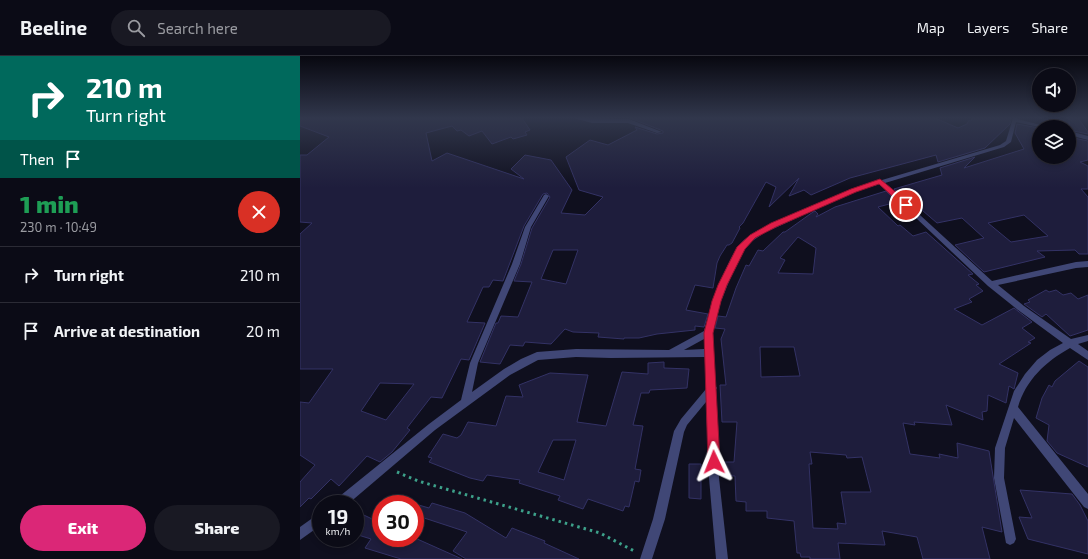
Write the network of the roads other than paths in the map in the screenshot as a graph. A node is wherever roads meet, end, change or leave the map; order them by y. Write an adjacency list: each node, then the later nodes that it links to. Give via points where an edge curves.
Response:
1 (1008, 141): 2 (street, via 1002,146)
2 (880, 181): 5 (street); 6 (street, via 790,217 746,242 736,256 723,285)
3 (546, 196): 13 (street, via 528,227 516,264 474,363)
4 (1088, 264): 5 (street)
5 (991, 284): 8 (street)
6 (708, 333): 9 (street); 10 (street)
7 (1088, 338): 8 (street)
8 (1071, 344): 11 (street); 14 (street, via 1040,363 1017,394)
9 (669, 353): 10 (street); 13 (street, via 576,353 537,356 507,372)
10 (709, 353): 12 (street)
11 (1088, 356)
12 (712, 388): 20 (street, via 679,431 659,519); 21 (street, via 714,478)
13 (465, 403): 15 (street)
14 (1014, 409): 16 (street); 19 (street, via 1000,448 999,478)
15 (350, 495)
16 (1088, 503)
17 (312, 525): 18 (street)
18 (300, 534)
19 (1010, 539)
20 (646, 558)
21 (722, 559)

